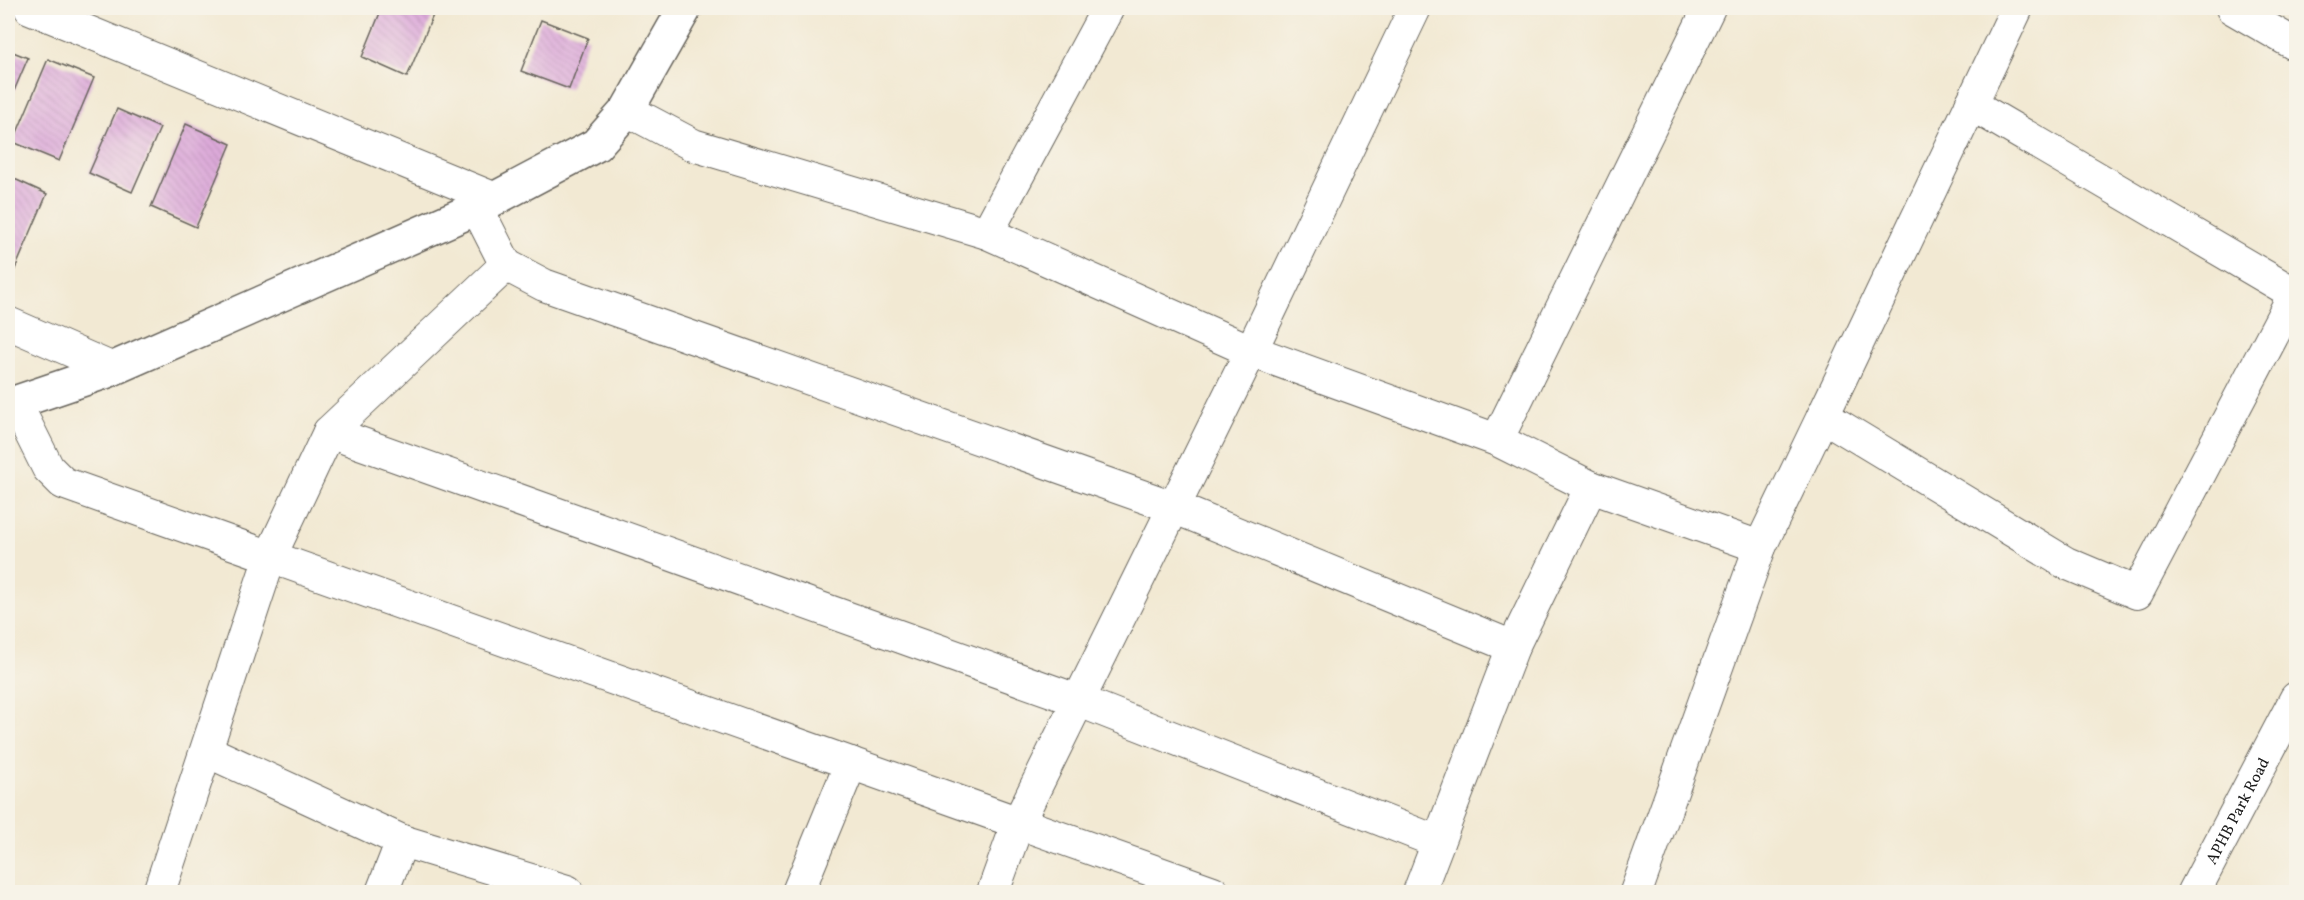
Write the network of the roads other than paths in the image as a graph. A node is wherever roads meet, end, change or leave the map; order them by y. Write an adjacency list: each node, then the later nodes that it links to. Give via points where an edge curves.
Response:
1 (30, 8): 11 (street)
2 (685, 8): 10 (street)
3 (1108, 8): 12 (street)
4 (1415, 8): 15 (street)
5 (1709, 8): 20 (street)
6 (2017, 8): 9 (street)
7 (2232, 8): 8 (street)
8 (2296, 45)
9 (1971, 105): 13 (street); 18 (street)
10 (627, 110): 11 (street, via 596,145); 12 (street, via 693,145)
11 (492, 231): 16 (street); 19 (street); 22 (street, via 544,285)
12 (987, 233): 15 (street)
13 (2296, 292): 18 (street, via 2137,593 2066,562)
14 (8, 323): 16 (street)
15 (1251, 351): 20 (street); 22 (street)
16 (113, 369): 17 (street)
17 (17, 412): 24 (street, via 48,468 63,483)
18 (1823, 416): 23 (street)
19 (329, 432): 24 (street); 27 (street)
20 (1497, 440): 21 (street)
21 (1592, 487): 23 (street); 25 (street)
22 (1173, 507): 25 (street); 27 (street)
23 (1760, 547): 40 (street)
24 (270, 557): 28 (street); 29 (street)
25 (1514, 647): 32 (street)
26 (2296, 698): 41 (street, APHB Park Road)
27 (1077, 700): 30 (street); 32 (street)
28 (207, 751): 31 (street); 33 (street)
29 (851, 763): 30 (street); 36 (street)
30 (1018, 823): 37 (street); 38 (street)
31 (402, 841): 34 (street); 35 (street)
32 (1438, 842): 39 (street)
33 (159, 892)
34 (382, 892)
35 (568, 892)
36 (798, 892)
37 (993, 892)
38 (1213, 892)
39 (1419, 892)
40 (1636, 892)
41 (2194, 892)

